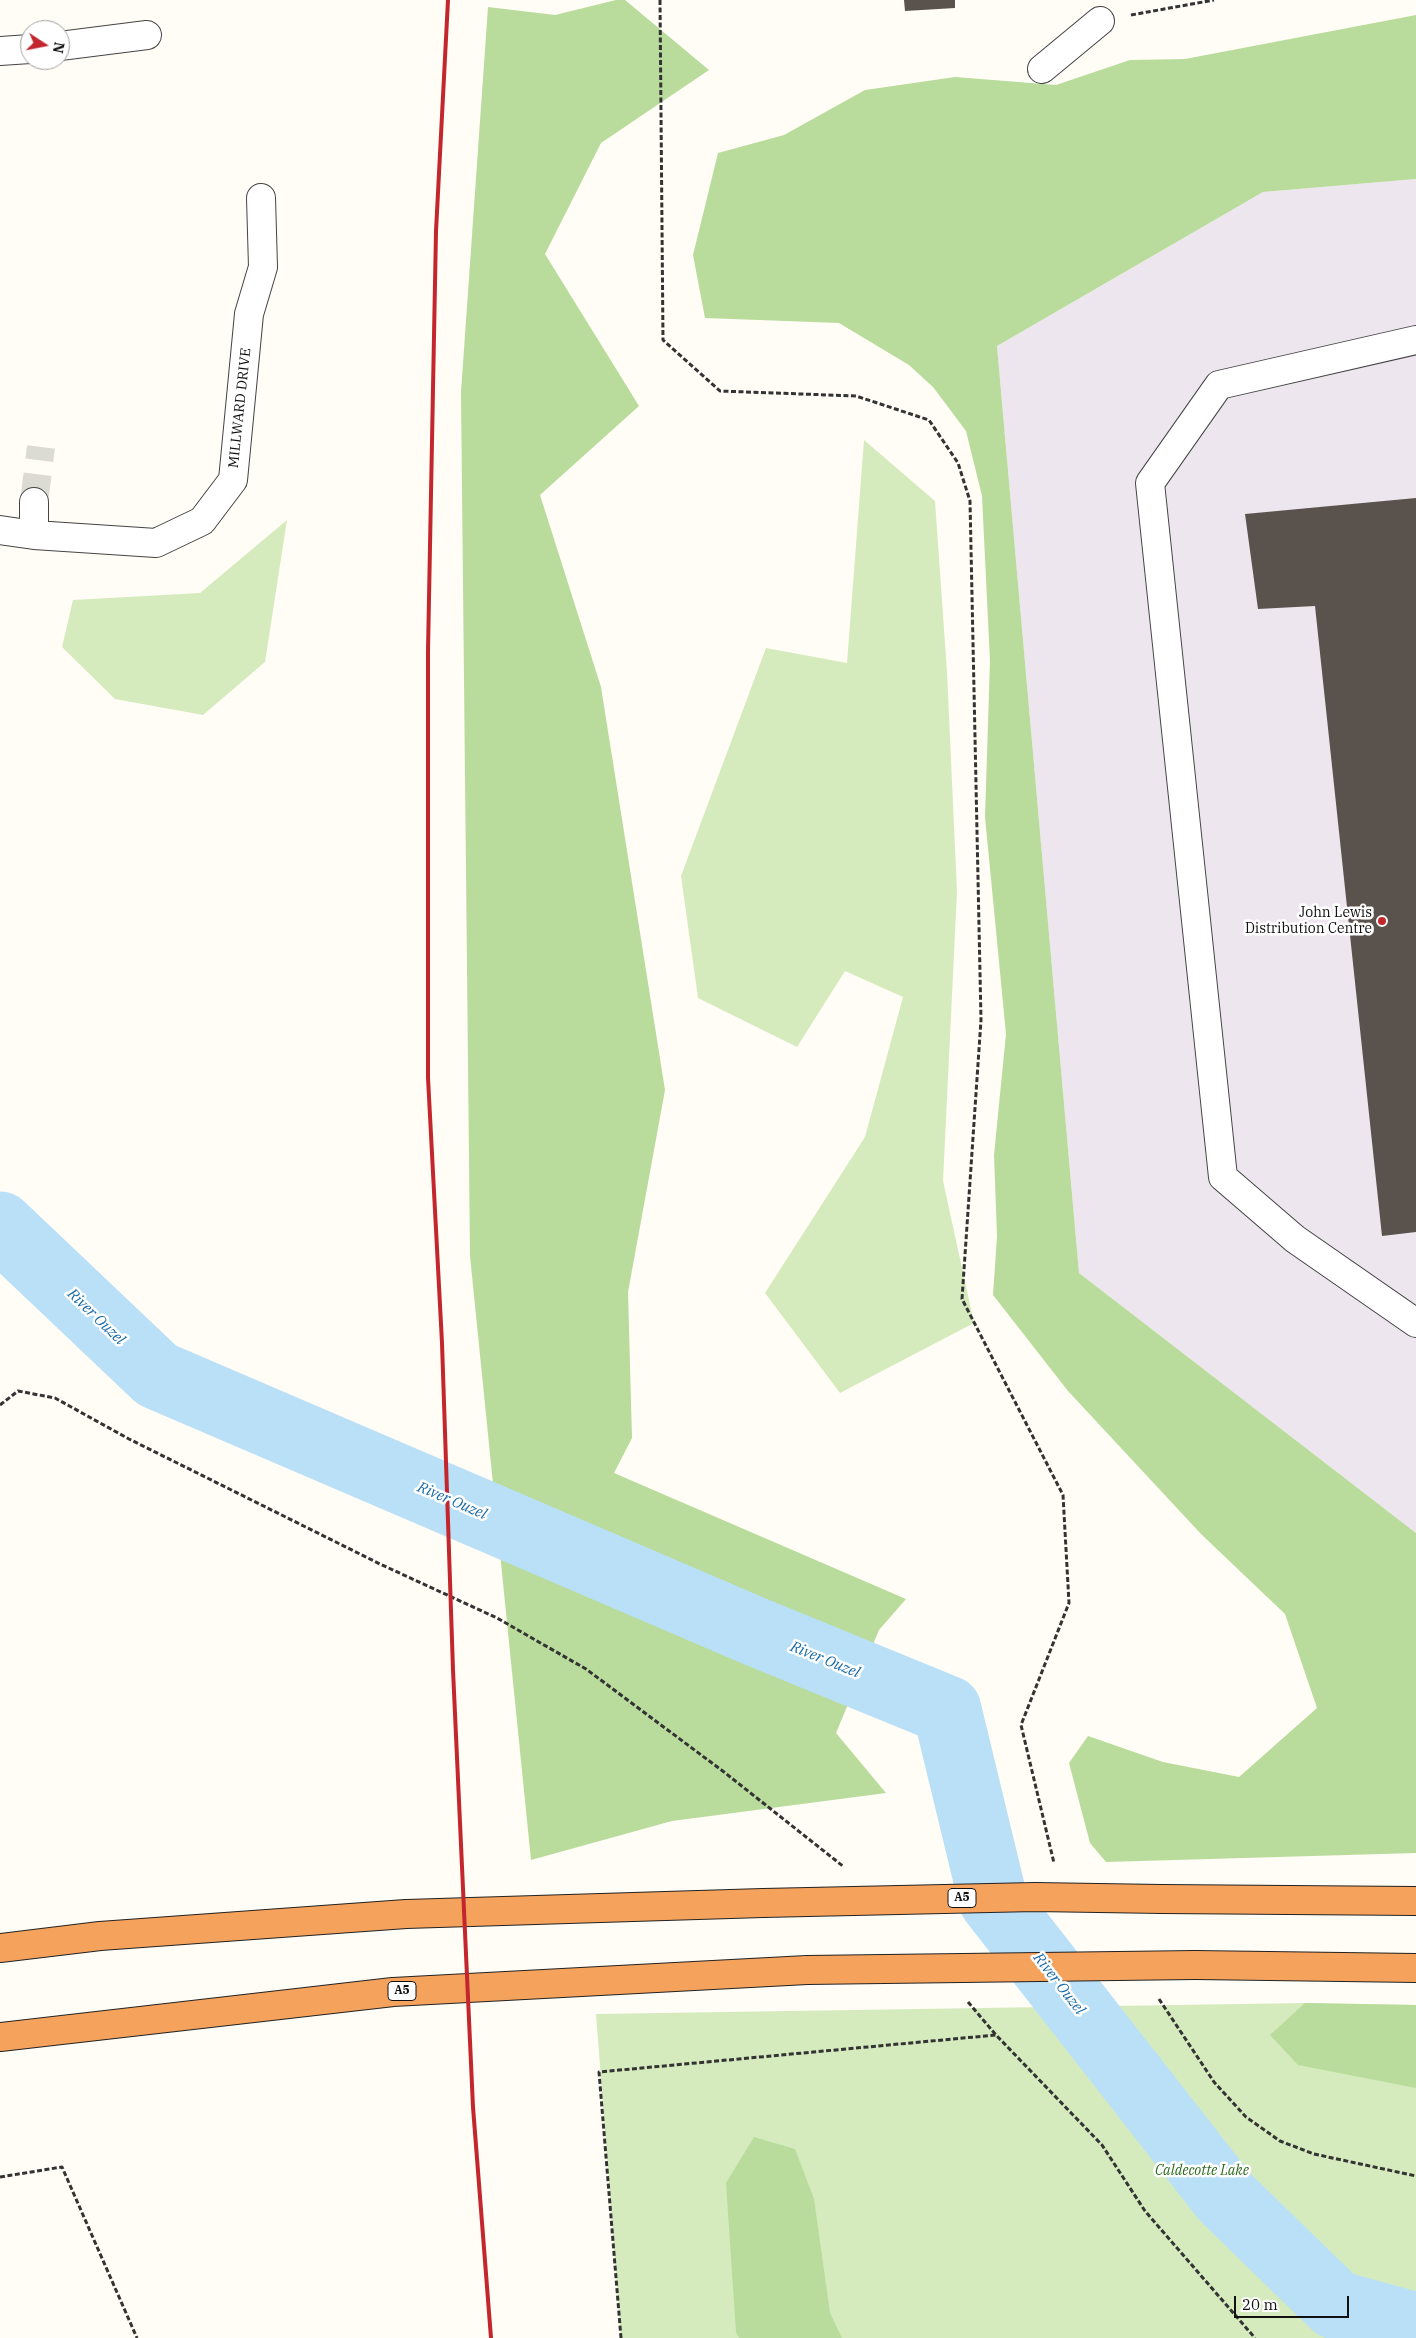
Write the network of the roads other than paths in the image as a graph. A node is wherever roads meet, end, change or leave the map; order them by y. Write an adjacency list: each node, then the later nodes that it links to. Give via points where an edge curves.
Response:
1 (1100, 21): 6 (street)
2 (147, 35): 3 (street)
3 (70, 45)
4 (20, 50): 5 (street)
5 (0, 51)
6 (1042, 69)
7 (261, 198): 11 (street, MILLWARD DRIVE, via 263,267 249,314 233,480 202,521 156,543)
8 (1416, 340): 12 (street, via 1219,385 1150,483 1224,1178 1295,1239)
9 (34, 502): 11 (street)
10 (0, 530): 11 (street, MILLWARD DRIVE)
11 (34, 535)
12 (1416, 1323)
13 (1416, 1901): 14 (highway, A5, bridge, via 1035,1897 406,1914 100,1936)
14 (0, 1948)
15 (1416, 1968): 16 (highway, A5, bridge, via 1195,1965 807,1970 393,1992)
16 (0, 2037)

